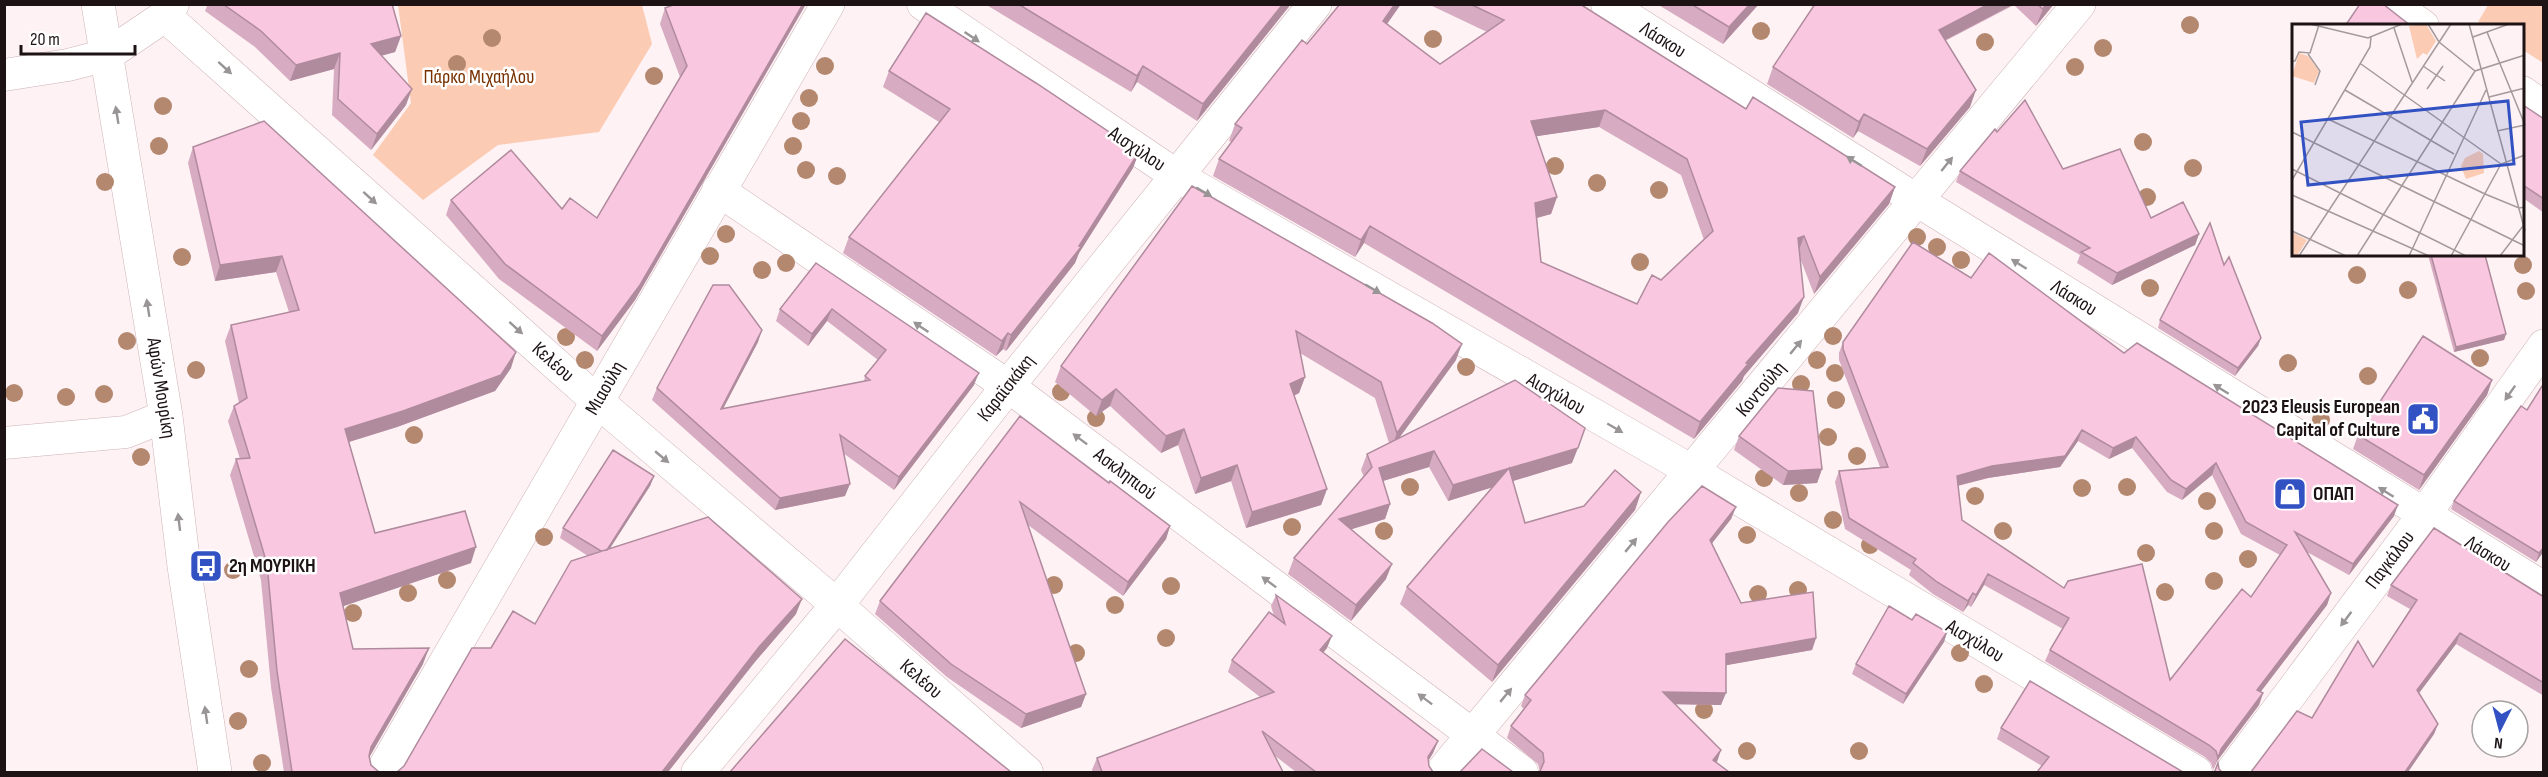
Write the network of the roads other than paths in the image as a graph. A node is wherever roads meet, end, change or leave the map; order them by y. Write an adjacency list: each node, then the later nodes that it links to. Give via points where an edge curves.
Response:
1 (98, 4): 10 (street, Αφών Μουρίκη)
2 (828, 4): 15 (street, Μιαούλη)
3 (924, 4): 14 (street, Αισχύλου, one-way to 14)
4 (1315, 4): 14 (street, Καραϊσκάκη)
5 (1607, 4): 16 (street, Λάσκου, one-way to 5)
6 (2079, 4): 16 (street, Κοντούλη, one-way to 6)
7 (2392, 4): 9 (street)
8 (169, 10): 10 (street); 19 (street, Κελέου, one-way to 19)
9 (2420, 24)
10 (107, 55): 11 (street); 20 (street, Αφών Μουρίκη, one-way to 10)
11 (4, 75)
12 (2524, 94): 13 (street)
13 (2544, 107)
14 (1177, 176): 18 (street, Καραϊσκάκη); 22 (street, Αισχύλου, one-way to 22)
15 (718, 190): 18 (street, Ασκληπιού, one-way to 15); 19 (street, Μιαούλη)
16 (1918, 201): 22 (street, Κοντούλη, one-way to 16); 23 (street, Λάσκου, one-way to 16)
17 (2544, 346): 23 (street, Παγκάλου, one-way to 23)
18 (1008, 386): 25 (street, Καραϊσκάκη); 26 (street, Ασκληπιού, one-way to 18)
19 (597, 401): 25 (street, Κελέου, one-way to 25); 28 (street, Μιαούλη)
20 (166, 416): 21 (street, via 126,432); 27 (street, Αφών Μουρίκη, one-way to 20)
21 (4, 443)
22 (1692, 471): 26 (street, Κοντούλη, one-way to 22); 33 (street, Αισχύλου)
23 (2424, 515): 24 (street, Λάσκου); 34 (street, Παγκάλου, one-way to 34)
24 (2544, 588)
25 (837, 605): 29 (street, Καραϊσκάκη); 30 (street, Κελέου)
26 (1473, 735): 31 (street, Κοντούλη); 32 (street, Ασκληπιού)
27 (215, 772)
28 (382, 772)
29 (698, 772)
30 (1027, 772)
31 (1442, 772)
32 (1522, 772)
33 (2196, 772)
34 (2232, 772)

